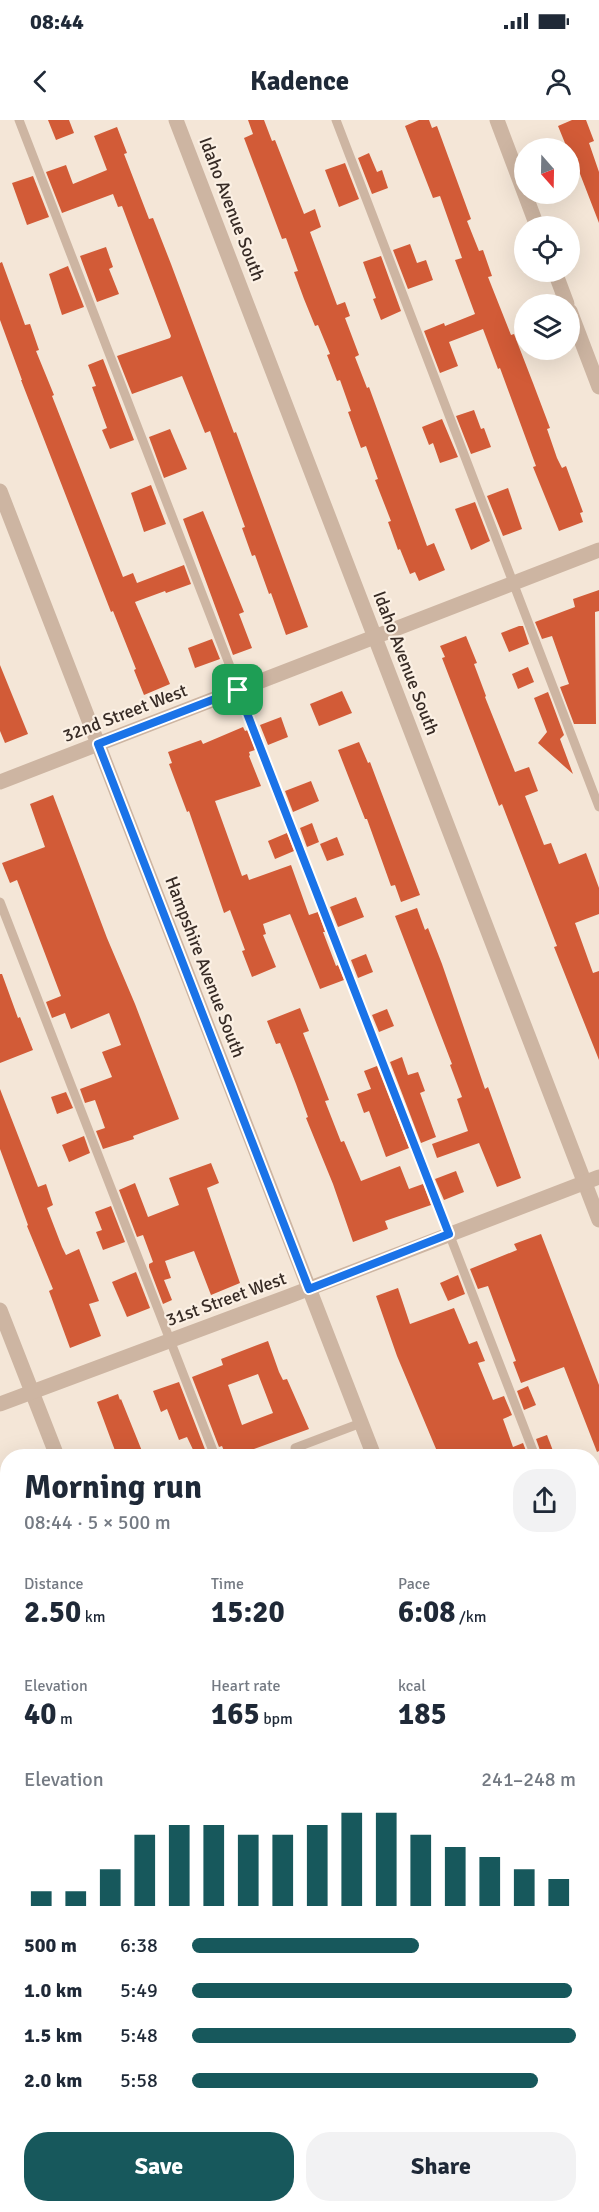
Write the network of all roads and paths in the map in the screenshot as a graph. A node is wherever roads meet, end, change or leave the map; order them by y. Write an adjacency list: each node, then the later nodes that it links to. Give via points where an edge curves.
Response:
1 (19, 120): 12 (lane)
2 (176, 120): 11 (street, Idaho Avenue South)
3 (336, 120): 10 (lane)
4 (496, 120): 5 (street)
5 (533, 216)
6 (580, 337): 7 (street)
7 (599, 387)
8 (0, 491): 13 (street, Hampshire Avenue South)
9 (599, 550): 10 (street, 32nd Street West)
10 (514, 583): 11 (street, 32nd Street West); 15 (lane)
11 (375, 637): 12 (street, 32nd Street West); 17 (street, Idaho Avenue South)
12 (238, 690): 13 (street, 32nd Street West); 19 (lane)
13 (98, 744): 14 (street, 32nd Street West); 20 (street, Hampshire Avenue South)
14 (0, 782)
15 (599, 807)
16 (0, 902): 22 (lane)
17 (592, 1180): 18 (street, Idaho Avenue South); 19 (street, 31st Street West)
18 (599, 1220)
19 (449, 1234): 20 (street, 31st Street West); 30 (lane)
20 (309, 1289): 22 (street, 31st Street West); 25 (street, Hampshire Avenue South)
21 (0, 1310): 23 (street)
22 (169, 1340): 23 (street, 31st Street West); 27 (lane)
23 (32, 1392): 24 (street, 31st Street West); 26 (street)
24 (0, 1404)
25 (361, 1423): 28 (lane); 29 (street, Hampshire Avenue South)
26 (54, 1449)
27 (212, 1449)
28 (295, 1449)
29 (371, 1449)
30 (532, 1449)

